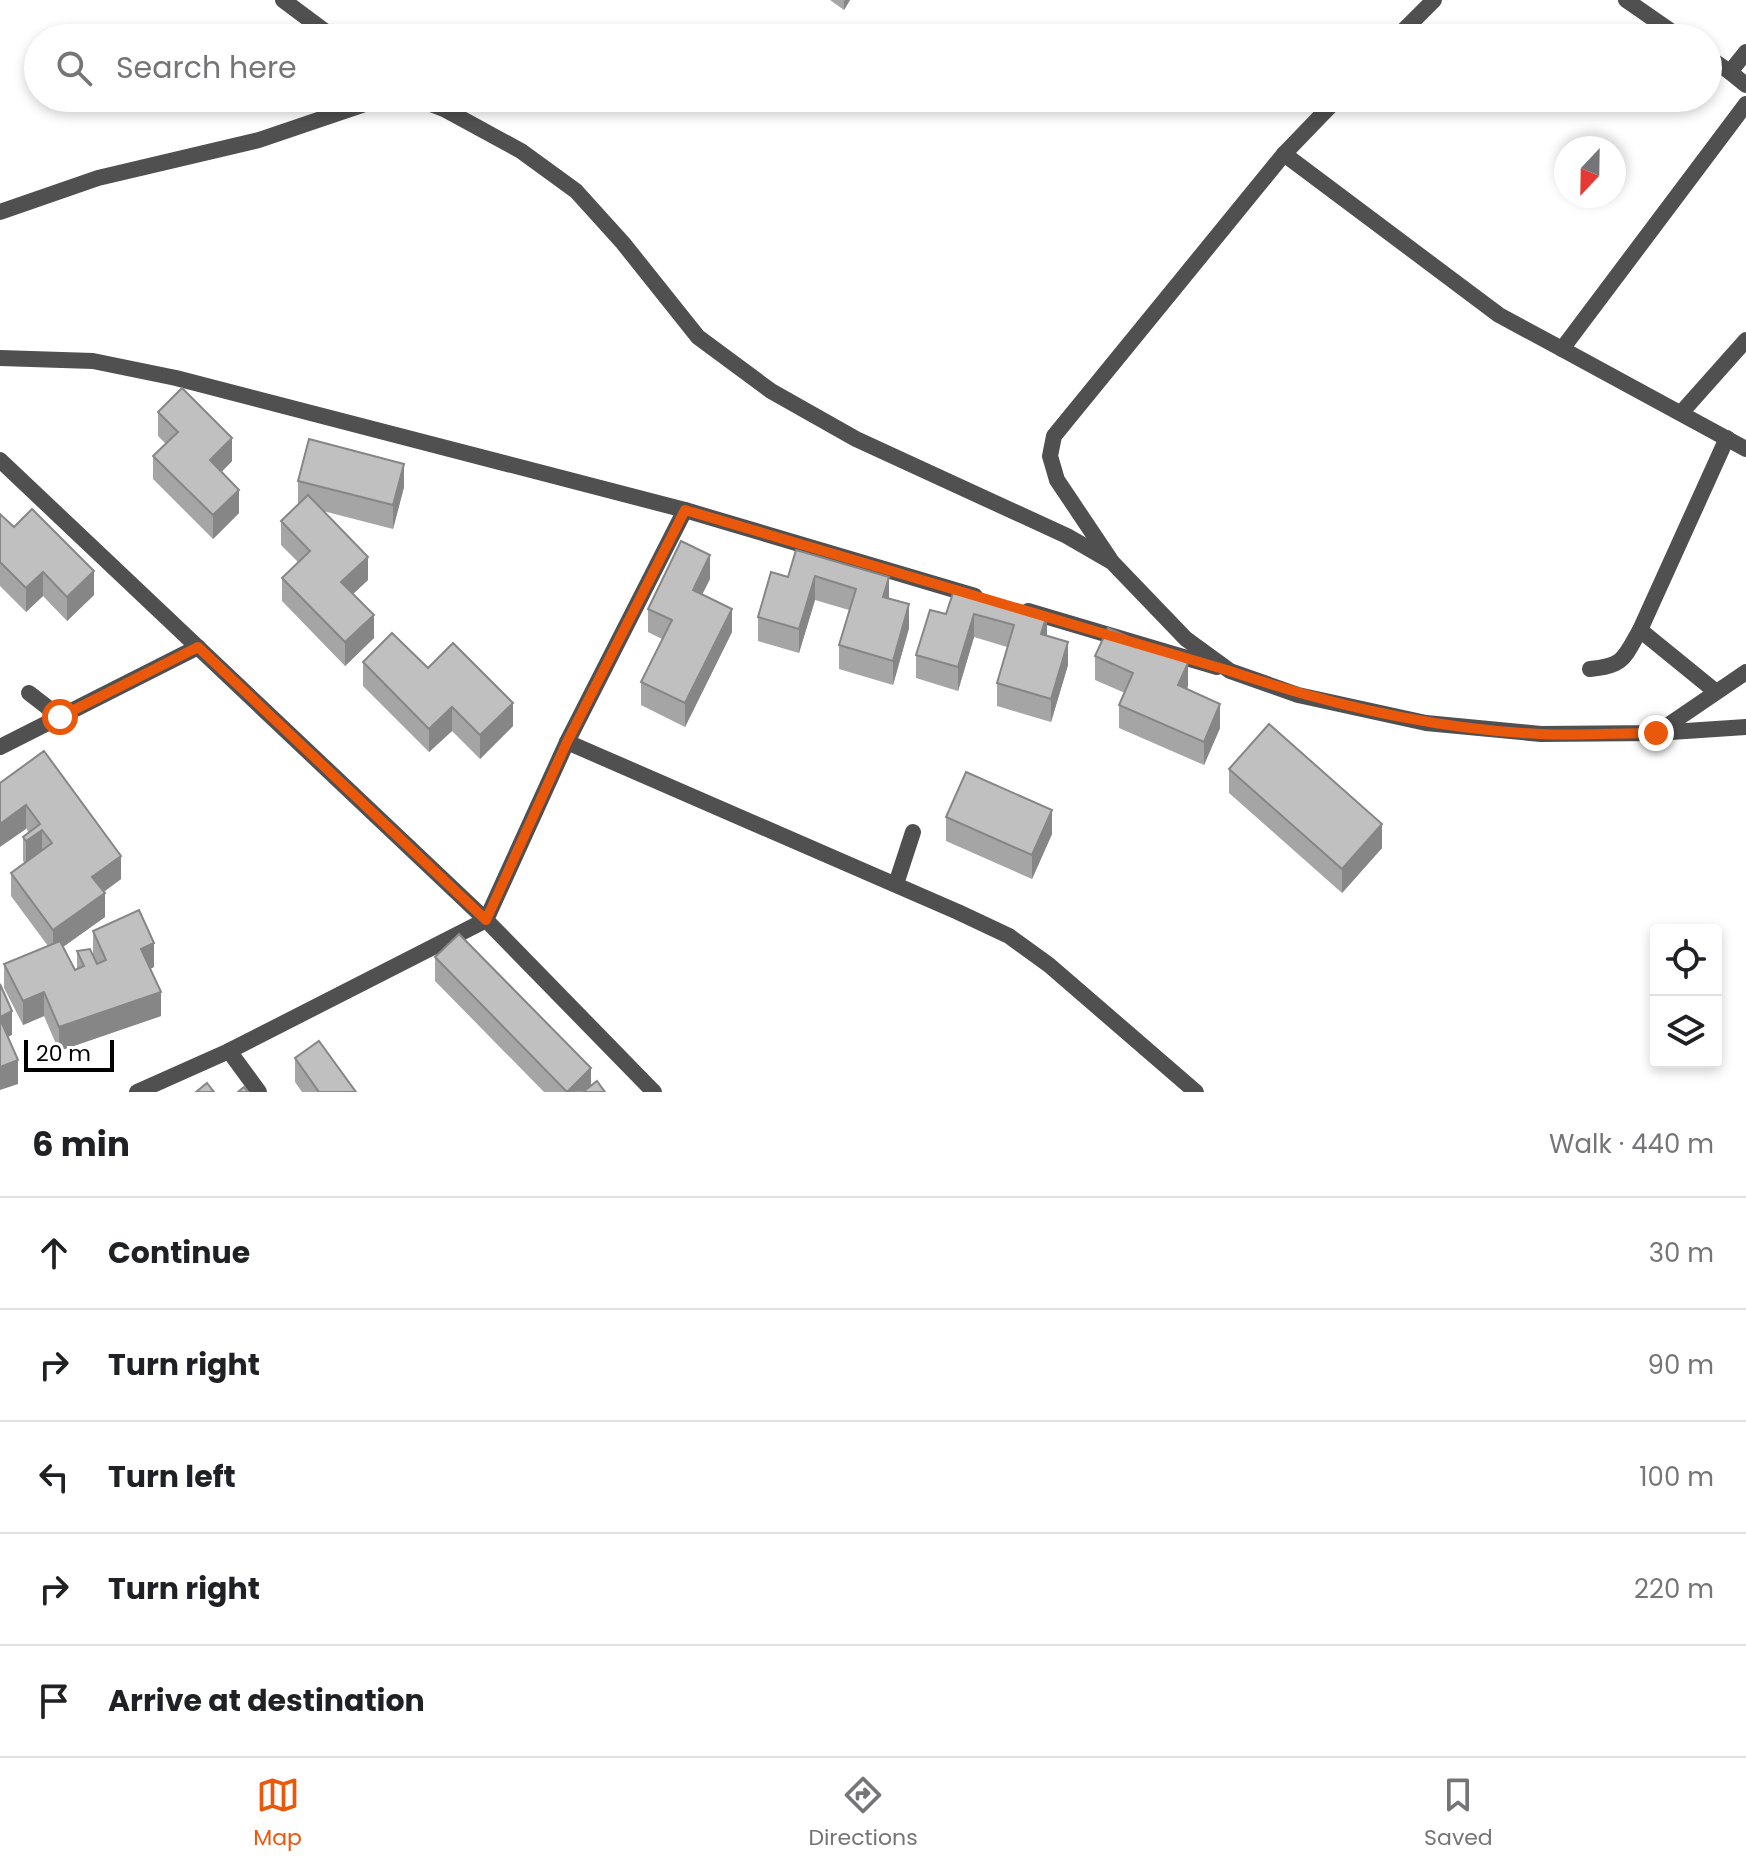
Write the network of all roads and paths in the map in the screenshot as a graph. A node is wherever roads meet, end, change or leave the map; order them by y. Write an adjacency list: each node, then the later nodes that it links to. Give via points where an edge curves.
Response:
1 (283, 0): 4 (street)
2 (1434, 0): 5 (street)
3 (1626, 0): 6 (street)
4 (315, 24)
5 (1410, 24)
6 (1661, 24)
7 (1746, 52): 9 (street)
8 (1722, 67): 9 (street)
9 (1730, 72): 10 (street)
10 (1746, 85)
11 (1746, 104): 18 (street)
12 (342, 112): 16 (street, via 259,140 98,178)
13 (450, 112): 25 (street, via 521,151 576,191 698,337 771,391 856,439)
14 (1324, 112): 15 (street)
15 (1284, 154): 18 (street, via 1499,315); 25 (street, via 1054,436 1050,456 1057,480)
16 (0, 212)
17 (1746, 340): 20 (street)
18 (1562, 349): 20 (street)
19 (0, 358): 24 (street, via 93,361 176,378)
20 (1681, 413): 21 (street)
21 (1727, 438): 22 (street); 28 (street)
22 (1746, 449)
23 (0, 460): 29 (street)
24 (685, 510): 26 (street); 38 (street)
25 (1112, 562): 31 (street, via 1186,639)
26 (988, 599)
27 (1018, 608): 31 (street)
28 (1640, 630): 30 (street, via 1623,658 1611,667); 33 (street)
29 (198, 647): 35 (street); 42 (street)
30 (1590, 669)
31 (1230, 671): 37 (street, via 1298,695 1426,723 1541,734)
32 (1746, 672): 33 (street)
33 (1715, 691): 37 (street)
34 (29, 693): 35 (street)
35 (60, 717): 39 (street)
36 (1746, 727): 37 (street)
37 (1656, 733)
38 (567, 742): 41 (street); 42 (street)
39 (0, 747)
40 (913, 832): 41 (street)
41 (896, 884): 47 (street, via 1009,936)
42 (486, 920): 43 (street); 46 (street)
43 (229, 1051): 44 (street); 45 (street)
44 (137, 1092)
45 (259, 1092)
46 (654, 1092)
47 (1196, 1092)

